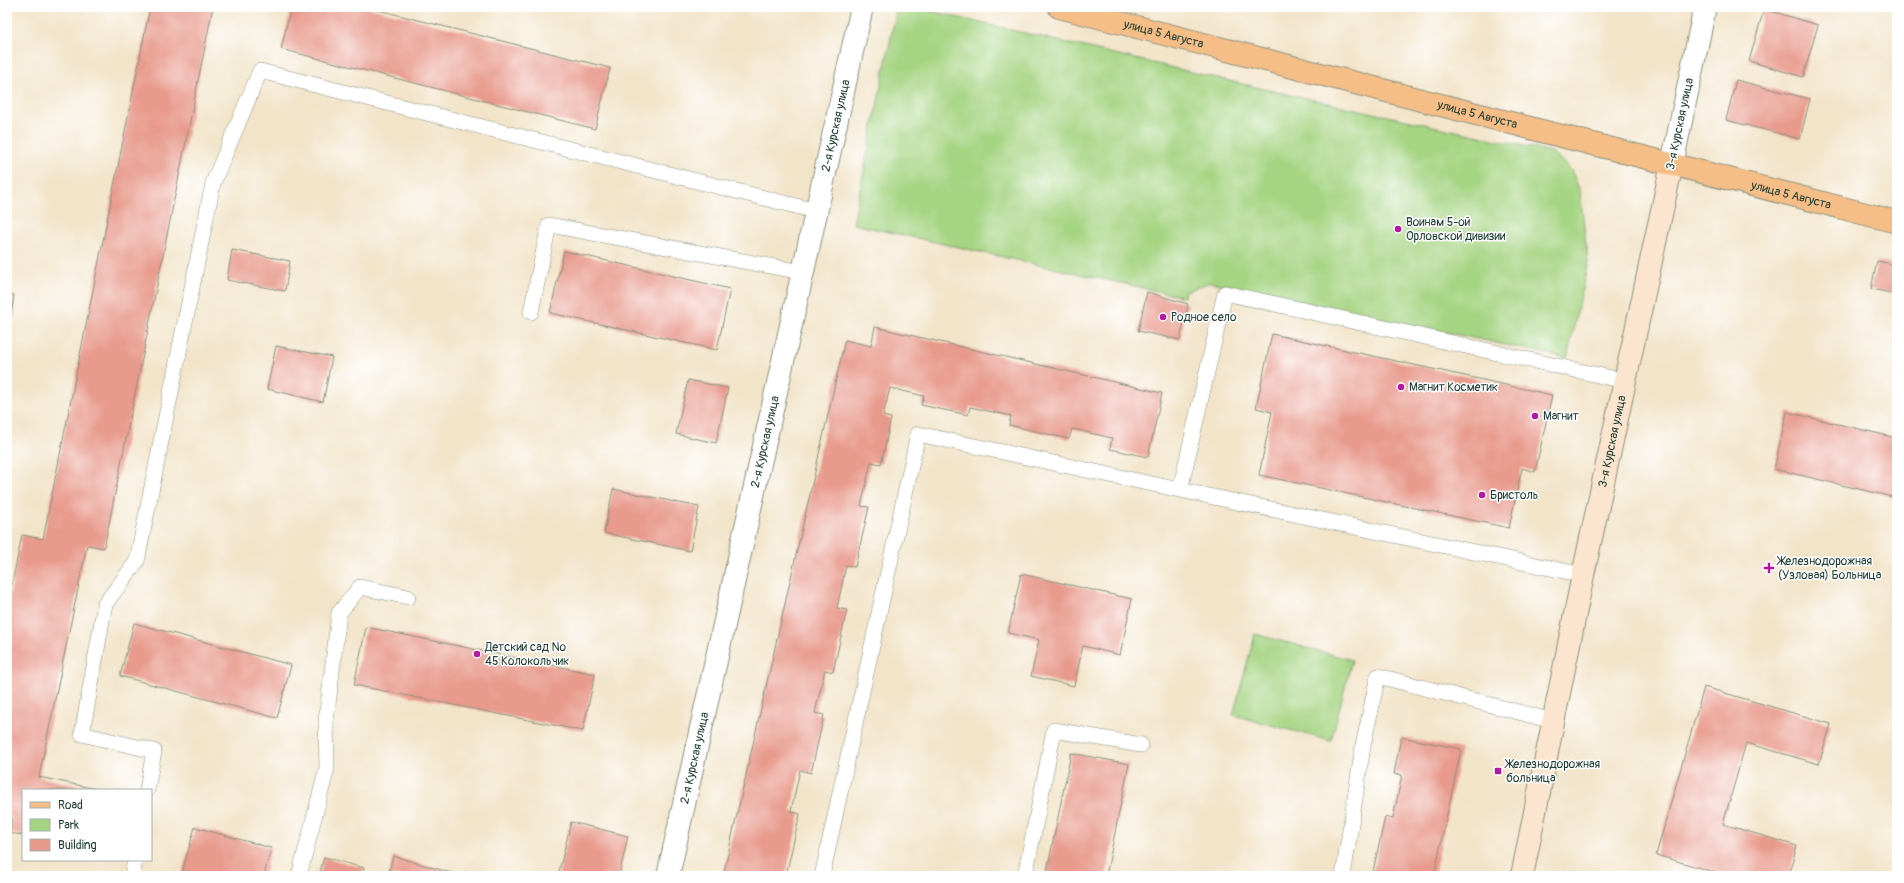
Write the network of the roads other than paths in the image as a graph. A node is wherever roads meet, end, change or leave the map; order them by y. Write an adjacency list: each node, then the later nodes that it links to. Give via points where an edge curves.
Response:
1 (862, 7): 5 (street, 2-я Курская улица)
2 (1059, 7): 4 (main road, улица 5 Августа)
3 (1704, 7): 4 (street, 3-я Курская улица)
4 (1672, 164): 6 (main road, улица 5 Августа); 9 (main road, 3-я Курская улица)
5 (816, 211): 7 (street, 2-я Курская улица); 15 (lane, via 260,71 213,183 138,561 105,604 82,734 154,751)
6 (1897, 222)
7 (802, 272): 8 (lane, via 549,225); 19 (street, 2-я Курская улица)
8 (531, 312)
9 (1625, 381): 10 (lane, via 1225,293); 11 (main road, 3-я Курская улица)
10 (1180, 490): 11 (lane); 20 (lane, via 918,434)
11 (1584, 575): 13 (main road, 3-я Курская улица)
12 (408, 597): 18 (lane, via 360,587 339,613 326,721 327,768)
13 (1553, 720): 22 (lane, via 1378,676 1363,746); 23 (main road, 3-я Курская улица)
14 (1141, 745): 21 (lane, via 1054,730)
15 (147, 789)
16 (135, 861): 17 (lane)
17 (132, 876)
18 (299, 876)
19 (668, 876)
20 (822, 876)
21 (1025, 876)
22 (1343, 876)
23 (1522, 876)

